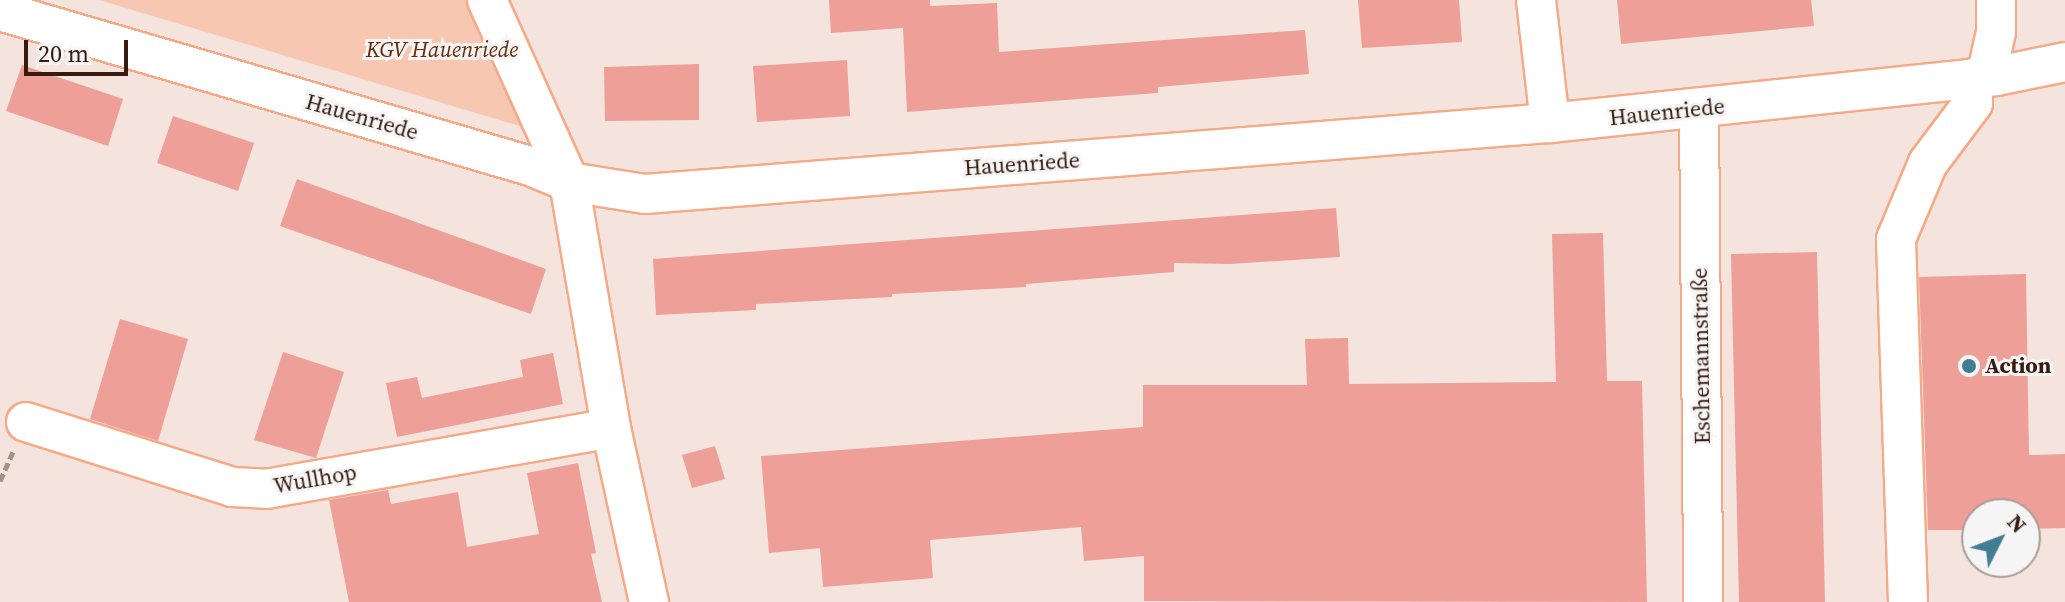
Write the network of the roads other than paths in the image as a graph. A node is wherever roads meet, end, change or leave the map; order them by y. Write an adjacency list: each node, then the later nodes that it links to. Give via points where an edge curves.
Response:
1 (487, 0): 9 (street)
2 (1536, 0): 8 (street)
3 (1996, 0): 6 (street, via 1996,32)
4 (0, 11): 9 (street, Hauenriede, via 515,161)
5 (2065, 62): 6 (street, Hauenriede)
6 (1979, 78): 7 (street, Hauenriede); 14 (street, via 1973,103 1928,163 1896,239)
7 (1699, 110): 8 (street, Hauenriede); 13 (street, Eschemannstraße)
8 (1550, 123): 9 (street, Hauenriede, via 645,194)
9 (569, 182): 11 (street)
10 (26, 422): 11 (street, Wullhop, via 232,487 266,489)
11 (611, 428): 12 (street)
12 (649, 602)
13 (1703, 602)
14 (1908, 602)

